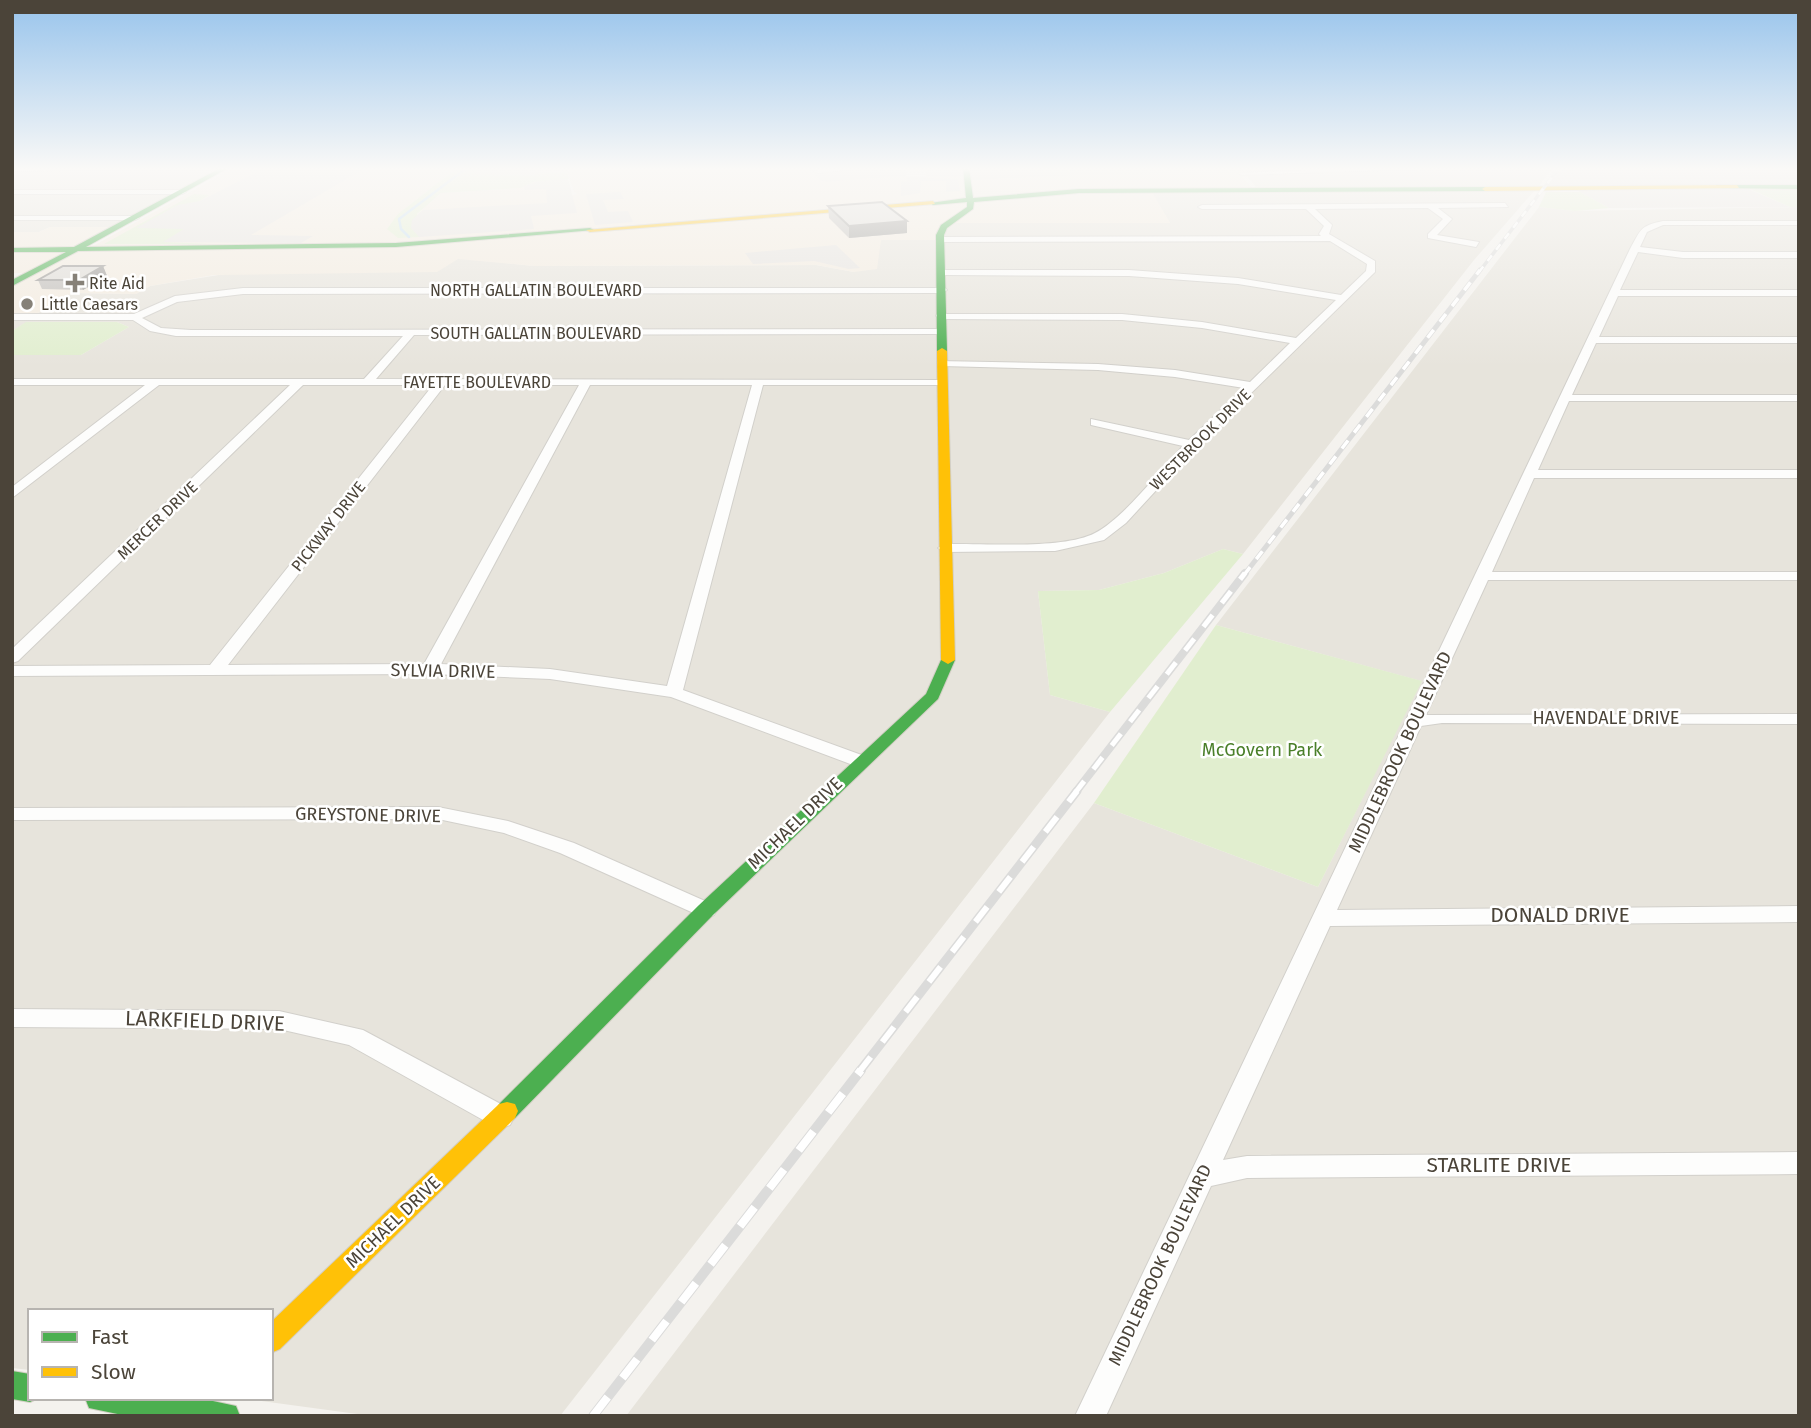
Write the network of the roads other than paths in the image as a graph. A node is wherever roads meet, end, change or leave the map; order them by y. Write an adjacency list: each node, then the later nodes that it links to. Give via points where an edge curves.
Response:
1 (107, 234): 12 (main road)
2 (538, 234): 12 (main road, via 400,245)
3 (942, 234): 7 (main road)
4 (1323, 234): 8 (street)
5 (1433, 234): 9 (street)
6 (1642, 234): 10 (street, MIDDLEBROOK BOULEVARD)
7 (940, 239): 8 (street); 14 (main road, MICHAEL DRIVE)
8 (1330, 239): 19 (street, WESTBROOK DRIVE, via 1372,263 1370,272)
9 (1476, 244)
10 (1634, 249): 13 (street, via 1683,255); 17 (street, MIDDLEBROOK BOULEVARD)
11 (12, 250): 12 (main road)
12 (77, 250): 15 (main road)
13 (1799, 255)
14 (943, 272): 16 (main road, MICHAEL DRIVE); 19 (street, via 1129,273 1238,281)
15 (12, 284)
16 (942, 290): 21 (street, NORTH GALLATIN BOULEVARD, via 243,291 175,299); 22 (main road, MICHAEL DRIVE)
17 (1615, 293): 18 (street); 24 (street, MIDDLEBROOK BOULEVARD)
18 (1799, 293)
19 (1342, 298): 26 (street, WESTBROOK DRIVE)
20 (12, 317): 21 (street)
21 (136, 317): 23 (street, SOUTH GALLATIN BOULEVARD, via 155,331)
22 (942, 324): 23 (street, SOUTH GALLATIN BOULEVARD); 26 (street, SOUTH GALLATIN BOULEVARD, via 1149,319); 27 (main road, MICHAEL DRIVE)
23 (411, 333): 31 (street)
24 (1592, 340): 25 (street); 37 (street, MIDDLEBROOK BOULEVARD)
25 (1799, 340)
26 (1300, 342): 36 (street, WESTBROOK DRIVE)
27 (942, 363): 33 (main road, MICHAEL DRIVE); 36 (street, via 1112,366)
28 (301, 381): 30 (street, FAYETTE BOULEVARD); 31 (street, FAYETTE BOULEVARD); 47 (street, MERCER DRIVE)
29 (13, 382): 30 (street, FAYETTE BOULEVARD)
30 (156, 382): 43 (street)
31 (368, 382): 34 (street, FAYETTE BOULEVARD)
32 (586, 382): 34 (street, FAYETTE BOULEVARD); 35 (street, FAYETTE BOULEVARD); 49 (street)
33 (941, 382): 35 (street, FAYETTE BOULEVARD); 44 (main road, MICHAEL DRIVE)
34 (441, 383): 48 (street, PICKWAY DRIVE)
35 (758, 383): 51 (street)
36 (1253, 386): 40 (street, WESTBROOK DRIVE)
37 (1565, 398): 38 (street); 41 (street, MIDDLEBROOK BOULEVARD)
38 (1799, 398)
39 (1095, 422): 40 (street)
40 (1192, 444): 44 (street, WESTBROOK DRIVE, via 1121,520 1099,537 1055,547)
41 (1530, 474): 42 (street); 45 (street, MIDDLEBROOK BOULEVARD)
42 (1799, 474)
43 (12, 494)
44 (945, 548): 54 (main road, MICHAEL DRIVE, via 950,655 933,696)
45 (1482, 576): 46 (street); 53 (street, MIDDLEBROOK BOULEVARD)
46 (1799, 576)
47 (12, 659)
48 (216, 669): 49 (street, SYLVIA DRIVE); 50 (street, SYLVIA DRIVE)
49 (430, 669): 51 (street, SYLVIA DRIVE, via 551,674)
50 (12, 671)
51 (674, 692): 54 (street, SYLVIA DRIVE)
52 (1799, 719): 53 (street, HAVENDALE DRIVE, via 1442,718)
53 (1413, 722): 58 (street, MIDDLEBROOK BOULEVARD)
54 (860, 761): 56 (main road, MICHAEL DRIVE)
55 (12, 814): 56 (street, GREYSTONE DRIVE, via 438,813 508,827 567,848)
56 (706, 909): 60 (main road, MICHAEL DRIVE)
57 (1799, 914): 58 (street, DONALD DRIVE)
58 (1322, 919): 62 (street, MIDDLEBROOK BOULEVARD)
59 (12, 1018): 60 (street, LARKFIELD DRIVE, via 279,1020 355,1037)
60 (501, 1117): 63 (main road, MICHAEL DRIVE)
61 (1799, 1163): 62 (street, STARLITE DRIVE, via 1247,1167)
62 (1201, 1176): 66 (street, MIDDLEBROOK BOULEVARD)
63 (273, 1338)
64 (117, 1400): 65 (main road)
65 (207, 1410)
66 (1090, 1416)

